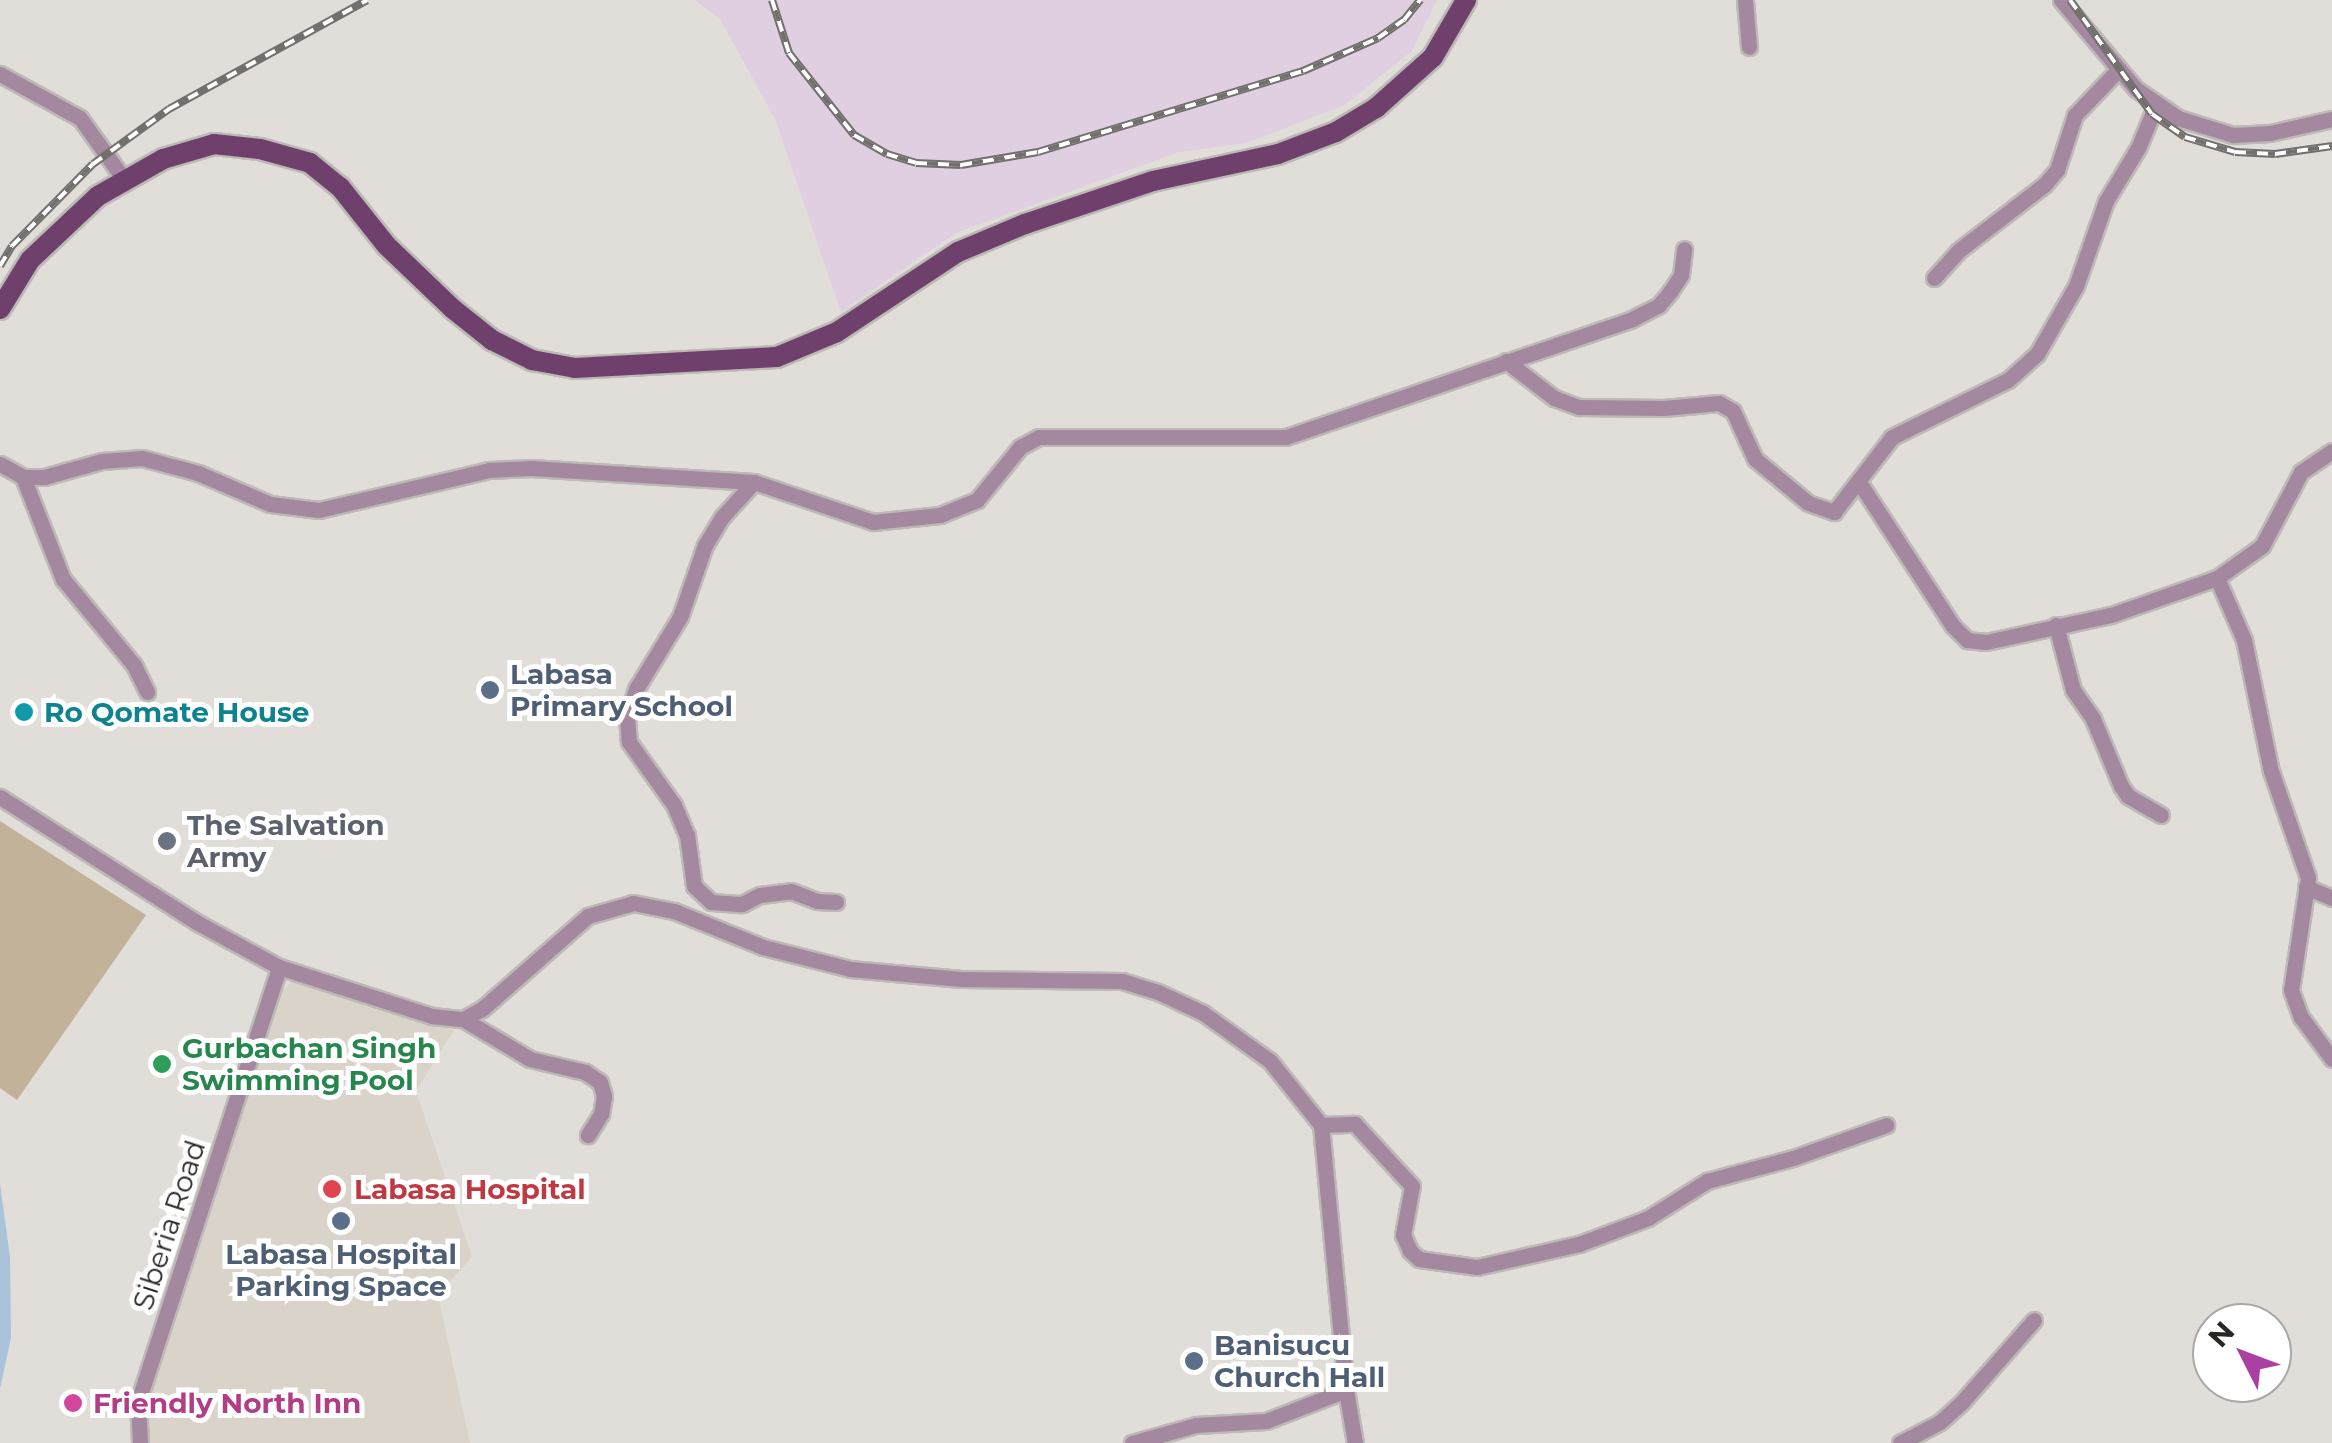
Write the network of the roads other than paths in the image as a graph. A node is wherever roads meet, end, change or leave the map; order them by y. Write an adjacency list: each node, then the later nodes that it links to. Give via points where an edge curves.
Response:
1 (1466, 0): 9 (main road, via 1433,57 1376,108 1336,132 1025,224 927,269 806,348 742,362 575,368 532,360 453,309 310,163 260,148 214,144)
2 (1745, 0): 4 (street)
3 (2061, 0): 5 (street)
4 (1749, 47)
5 (2118, 70): 7 (street); 11 (street, via 2076,116 2057,170 2044,185 1958,251)
6 (0, 74): 9 (street, via 80,118)
7 (2156, 105): 8 (street, via 2233,135); 18 (street, via 2106,201 2076,286 2037,354 2008,380 1892,437)
8 (2332, 119)
9 (123, 178): 12 (main road, via 30,260)
10 (1684, 249): 13 (street, via 1681,276 1659,305)
11 (1934, 278)
12 (0, 309)
13 (1506, 361): 17 (street, via 1286,437 1039,437 1020,447 977,500 940,515 858,519); 18 (street, via 1554,398 1579,407 1719,403 1733,411 1755,459 1820,510 1839,509)
14 (2332, 451): 19 (street, via 2301,472 2262,546)
15 (0, 464): 16 (street)
16 (23, 476): 17 (street, via 142,458 198,472 270,504 319,510 489,470); 21 (street, via 63,579 134,665)
17 (754, 482): 26 (street, via 705,545 680,616 636,690 630,742 674,805 687,835 694,886 711,902 742,904 790,891)
18 (1859, 482): 20 (street, via 1967,640 1986,642)
19 (2217, 578): 20 (street, via 2111,615); 24 (street, via 2244,640 2270,771 2304,858)
20 (2056, 625): 23 (street, via 2073,690 2120,786)
21 (147, 692)
22 (0, 798): 27 (street)
23 (2162, 815)
24 (2306, 887): 25 (street); 29 (street, via 2291,990)
25 (2332, 898)
26 (836, 902)
27 (279, 967): 28 (street, via 432,1016); 35 (street, Siberia Road, via 138,1402)
28 (464, 1019): 31 (street, via 506,992 588,916 633,903 850,969 962,979 1122,981 1158,992 1203,1013 1270,1061); 32 (street, via 530,1060 585,1072 600,1082 601,1114)
29 (2332, 1059)
30 (1886, 1124): 31 (street, via 1707,1181 1648,1218 1580,1244 1477,1266 1419,1259 1410,1251 1403,1234 1412,1186 1355,1124)
31 (1321, 1126): 34 (street)
32 (588, 1134)
33 (2034, 1320): 38 (street, via 1962,1402)
34 (1346, 1390): 36 (street, via 1266,1422 1196,1425); 37 (street)
35 (140, 1443)
36 (1132, 1443)
37 (1355, 1443)
38 (1900, 1443)

